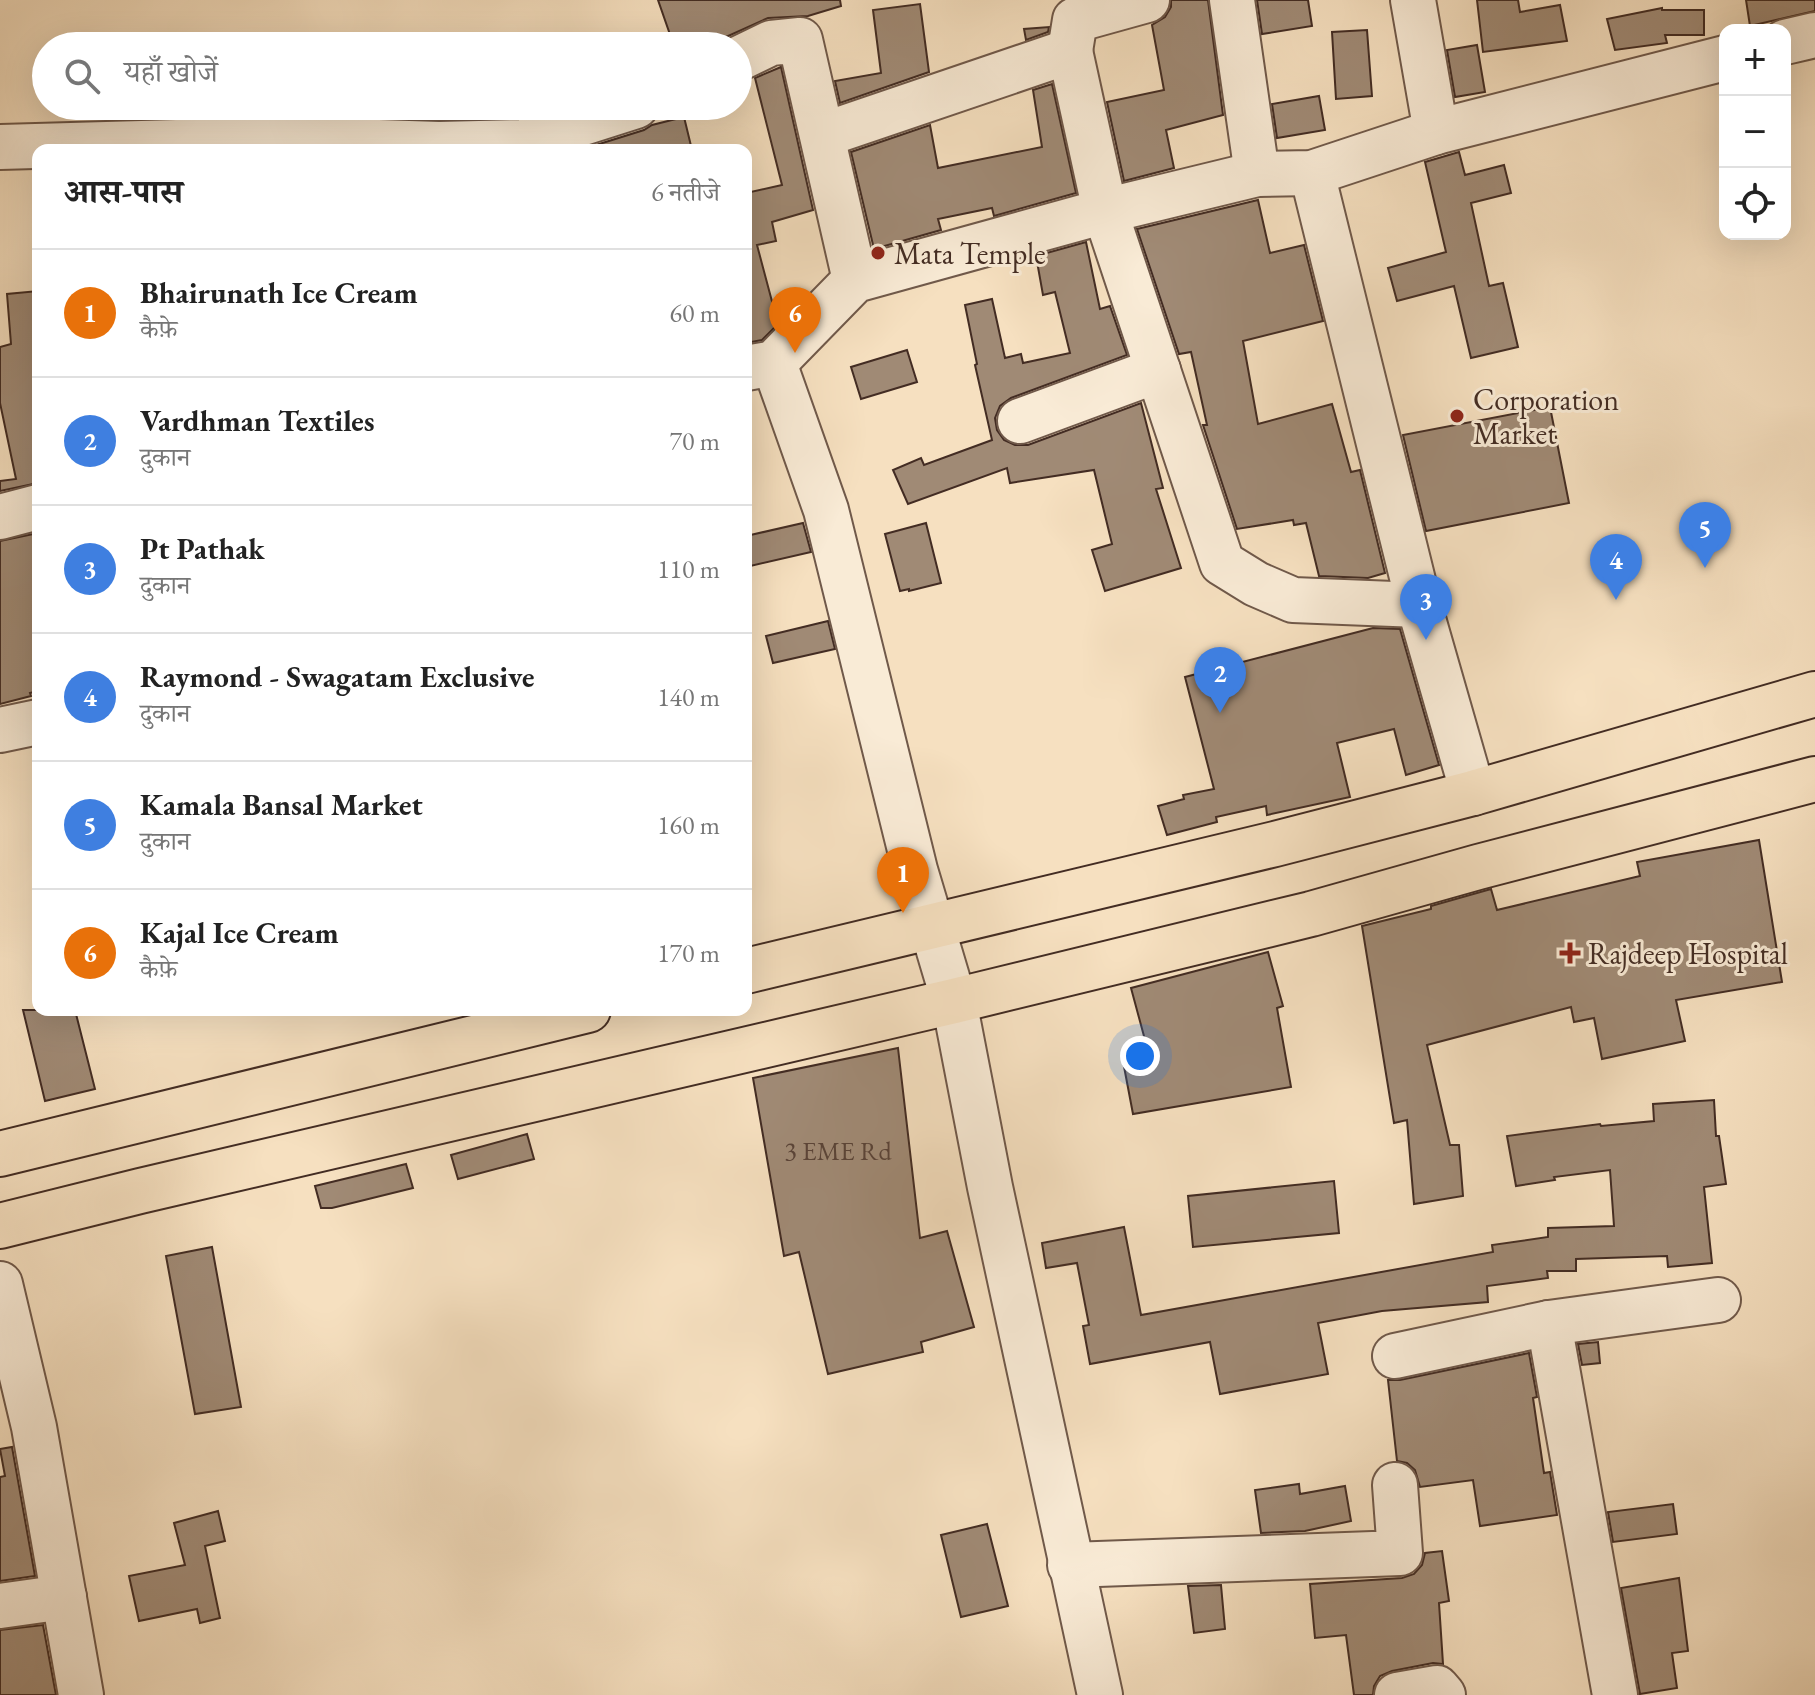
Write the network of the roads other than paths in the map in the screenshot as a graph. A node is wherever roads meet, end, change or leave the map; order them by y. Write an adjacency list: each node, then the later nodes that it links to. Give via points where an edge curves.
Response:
1 (1147, 0): 6 (street, via 1075,20)
2 (1232, 0): 18 (street)
3 (1413, 0): 10 (street)
4 (1815, 35): 5 (street)
5 (1791, 41)
6 (1070, 51): 11 (street); 19 (street)
7 (752, 52): 11 (street, via 771,43 800,40)
8 (1719, 60): 10 (street)
9 (592, 120): 14 (street, via 523,142)
10 (1436, 132): 17 (street)
11 (823, 135): 20 (street)
12 (108, 144): 13 (street, via 287,139)
13 (439, 144)
14 (439, 144)
15 (32, 146): 16 (street)
16 (0, 147)
17 (1312, 173): 18 (street); 26 (street)
18 (1257, 174): 19 (street)
19 (1105, 211): 20 (street); 22 (street)
20 (855, 280): 21 (street)
21 (760, 366): 32 (street, via 826,510)
22 (1158, 370): 23 (street); 26 (street, via 1222,563 1293,600)
23 (1020, 421)
24 (32, 509): 25 (street)
25 (0, 517)
26 (1419, 605): 31 (street)
27 (1815, 694): 31 (main road)
28 (32, 723): 29 (street)
29 (0, 730)
30 (1815, 779): 34 (main road, via 1311,914)
31 (1473, 793): 32 (main road)
32 (932, 926): 33 (main road); 34 (street)
33 (752, 970)
34 (954, 1001): 37 (main road); 44 (street)
35 (564, 1016): 36 (main road)
36 (0, 1154)
37 (0, 1226)
38 (0, 1284): 42 (street)
39 (1718, 1300): 40 (street)
40 (1549, 1323): 41 (street); 51 (street)
41 (1395, 1356)
42 (17, 1431): 45 (street)
43 (1395, 1485): 44 (street, via 1400,1553)
44 (1070, 1565): 48 (street)
45 (64, 1597): 46 (street); 47 (street)
46 (0, 1606)
47 (81, 1695)
48 (1100, 1695)
49 (1397, 1695): 50 (street, via 1437,1688)
50 (1443, 1695)
51 (1615, 1695)

